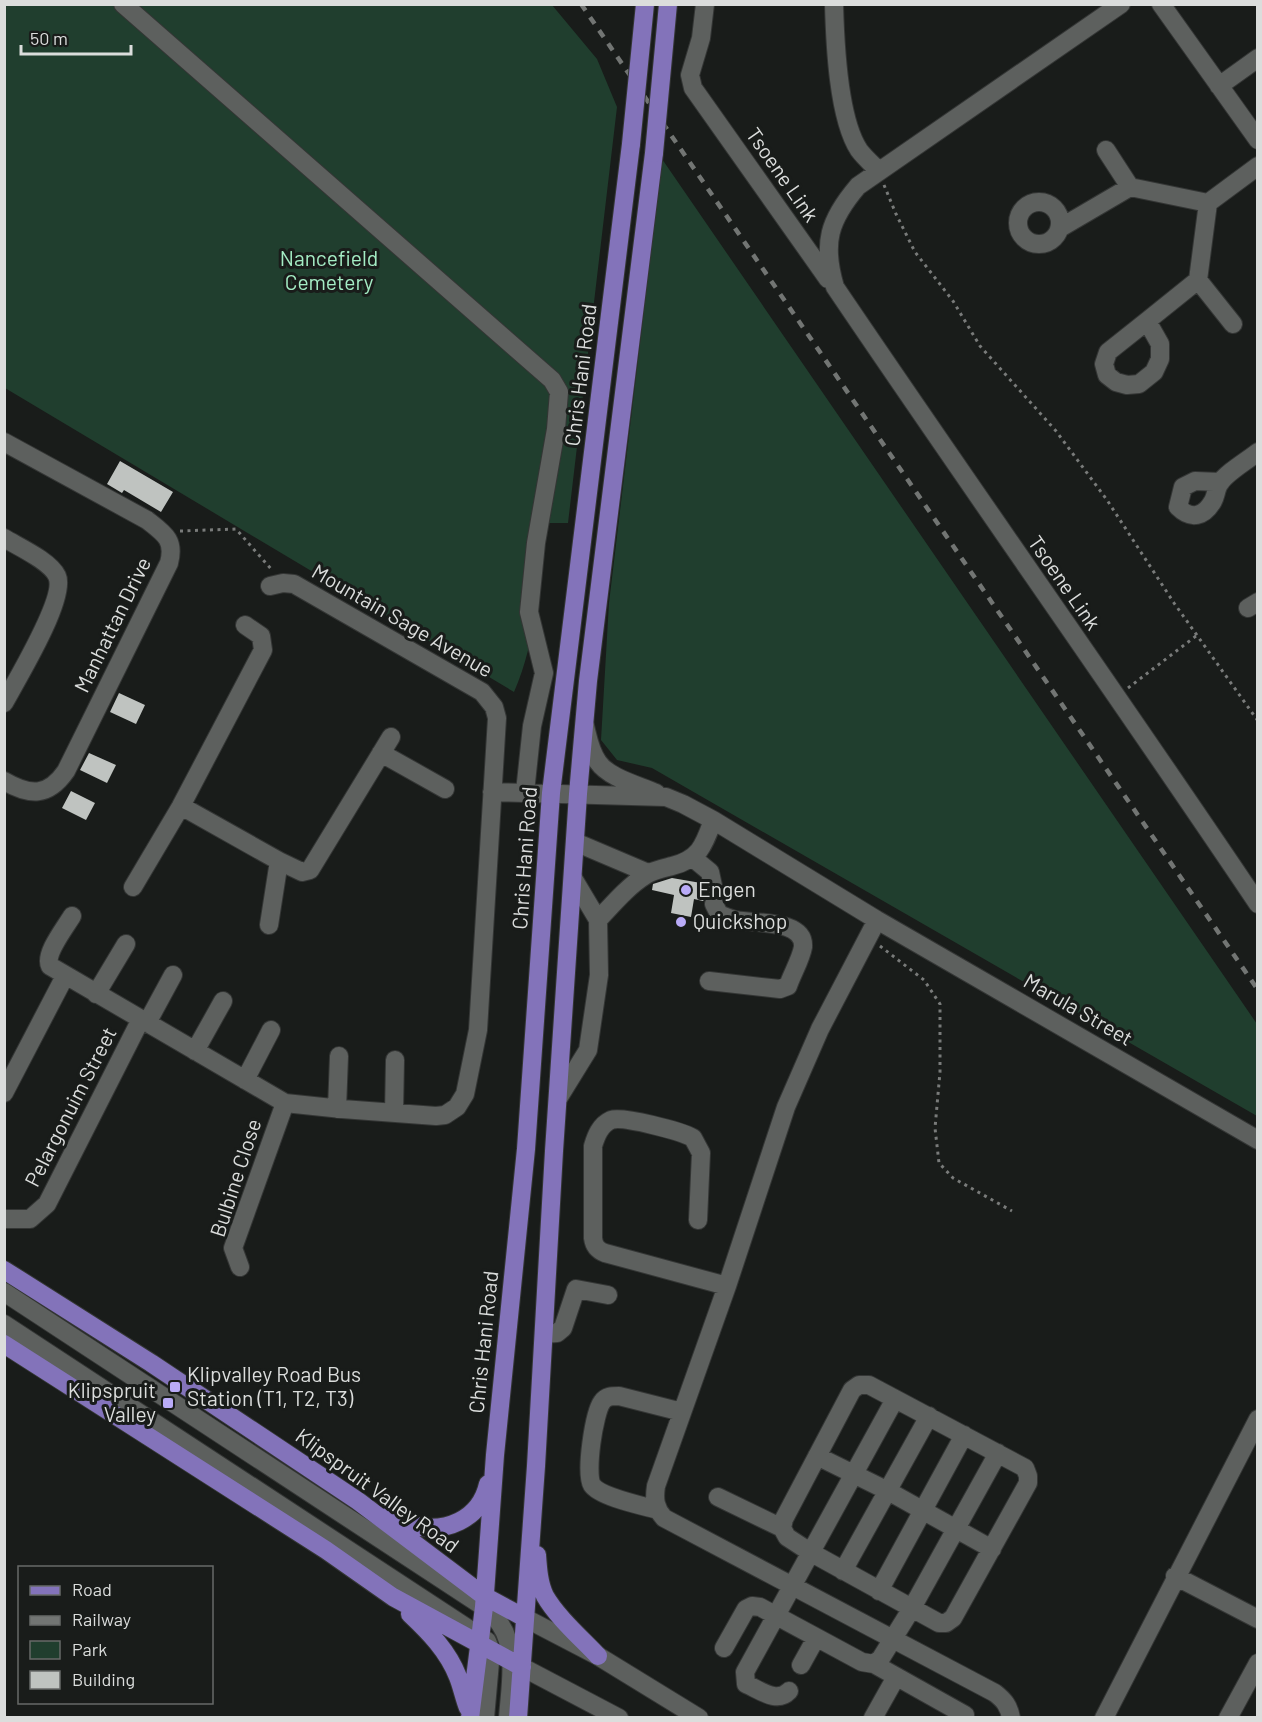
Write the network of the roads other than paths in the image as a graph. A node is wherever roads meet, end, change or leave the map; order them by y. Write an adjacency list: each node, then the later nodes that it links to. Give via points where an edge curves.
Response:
1 (123, 4): 34 (street, via 552,380 559,392 529,612 544,673 532,726)
2 (645, 4): 35 (main road, Chris Hani Road, bridge)
3 (668, 4): 28 (main road, bridge, via 654,153)
4 (705, 4): 18 (street, Tsoene Link, via 701,38 690,75 693,88)
5 (834, 4): 13 (street, via 836,57 848,124 859,149)
6 (1121, 4): 13 (street)
7 (1161, 4): 9 (street)
8 (1257, 58): 9 (street)
9 (1219, 86): 10 (street)
10 (1257, 140)
11 (1106, 150): 14 (street)
12 (1257, 166): 15 (street)
13 (878, 170): 18 (street, Tsoene Link, via 858,186 834,220 828,266)
14 (1130, 186): 15 (street); 16 (street)
15 (1208, 203): 17 (street)
16 (1060, 228)
17 (1198, 280): 19 (street); 20 (street)
18 (834, 287): 46 (street, Tsoene Link)
19 (1147, 321)
20 (1233, 324)
21 (4, 442): 31 (street, Manhattan Drive, via 147,520 162,532 172,550 169,563 57,784 32,792)
22 (1257, 452): 23 (street)
23 (1220, 482)
24 (4, 538): 27 (street, via 51,566 59,589)
25 (276, 584): 33 (street, Mountain Sage Avenue, via 294,584 482,692 497,718)
26 (245, 625): 38 (street, via 261,636 263,650)
27 (4, 704)
28 (585, 724): 36 (main road); 37 (street, via 592,752 607,771)
29 (391, 737): 30 (street)
30 (381, 753): 32 (street); 42 (street, via 310,870 302,872)
31 (4, 781)
32 (445, 789)
33 (492, 792): 34 (street); 67 (street, Mountain Sage Avenue, via 478,1030 465,1094 453,1112 436,1116)
34 (525, 792): 35 (street)
35 (551, 793): 36 (street, Marula Street); 85 (main road, Chris Hani Road, via 526,1149)
36 (578, 794): 37 (street, Marula Street); 40 (main road)
37 (666, 797): 39 (street, Marula Street)
38 (181, 806): 42 (street); 45 (street)
39 (713, 820): 41 (street, via 704,844); 49 (street, Marula Street)
40 (575, 842): 43 (street); 44 (main road)
41 (693, 858): 43 (street); 54 (street, via 710,872 719,914 792,928 802,940 803,949 788,986 780,989)
42 (279, 861): 50 (street)
43 (648, 873): 48 (street)
44 (573, 878): 48 (street); 64 (main road)
45 (133, 887)
46 (1257, 904)
47 (72, 916): 53 (street, via 48,961)
48 (598, 920): 64 (street, via 598,975 588,1050)
49 (877, 920): 68 (street, Marula Street); 73 (street, via 820,1029 786,1107)
50 (269, 925)
51 (126, 944): 55 (street)
52 (173, 975): 57 (street, Pelargonuim Street)
53 (65, 976): 55 (street); 63 (street)
54 (709, 981)
55 (96, 994): 57 (street)
56 (223, 1001): 59 (street)
57 (144, 1021): 59 (street); 69 (street, Pelargonuim Street, via 46,1204 30,1219)
58 (271, 1030): 62 (street)
59 (195, 1051): 62 (street)
60 (339, 1056): 66 (street)
61 (394, 1060): 67 (street)
62 (245, 1080): 65 (street)
63 (4, 1093)
64 (559, 1097): 77 (main road)
65 (285, 1103): 66 (street); 71 (street, Bulbine Close, via 233,1248)
66 (337, 1109): 67 (street)
67 (394, 1113)
68 (1257, 1140)
69 (4, 1219)
70 (698, 1220): 73 (street, via 701,1153 693,1138 625,1119 604,1124 593,1146 593,1238 597,1248)
71 (240, 1267)
72 (4, 1270): 90 (main road, Klipspruit Valley Road)
73 (727, 1286): 80 (street)
74 (4, 1292): 103 (street, Klipspruit Valley Road)
75 (608, 1295): 77 (street, via 576,1289 564,1328)
76 (4, 1324): 110 (street, via 333,1539)
77 (544, 1334): 93 (main road)
78 (4, 1344): 102 (main road)
79 (895, 1399): 81 (street); 86 (street, via 869,1385 852,1390); 87 (street)
80 (682, 1412): 91 (street, via 656,1486); 91 (street, via 608,1396 596,1414 589,1472 592,1485 600,1492)
81 (929, 1416): 83 (street); 88 (street)
82 (1257, 1419): 99 (street)
83 (964, 1435): 84 (street); 92 (street)
84 (998, 1452): 95 (street); 96 (street, via 1026,1468 1028,1483)
85 (495, 1455): 90 (main road, via 486,1493 467,1519 456,1525 411,1525); 103 (main road, Chris Hani Road)
86 (817, 1456): 87 (street); 94 (street)
87 (853, 1474): 88 (street); 97 (street)
88 (888, 1491): 92 (street); 98 (street)
89 (718, 1497): 94 (street)
90 (358, 1501): 103 (main road, Klipspruit Valley Road)
91 (658, 1510): 100 (street, via 664,1518)
92 (923, 1510): 95 (street); 101 (street)
93 (532, 1524): 106 (main road); 112 (main road, via 545,1596)
94 (782, 1528): 97 (street, via 787,1537)
95 (956, 1528): 96 (street); 104 (street)
96 (992, 1549): 104 (street, via 953,1618 939,1623)
97 (810, 1552): 98 (street); 100 (street)
98 (843, 1571): 101 (street)
99 (1175, 1576): 107 (street); 127 (street)
100 (792, 1584): 105 (street); 109 (street)
101 (879, 1591): 104 (street)
102 (393, 1597): 110 (main road); 120 (main road, via 448,1656)
103 (484, 1601): 106 (main road, Klipspruit Valley Road); 110 (main road, Chris Hani Road); 114 (street, Klipspruit Valley Road, via 501,1625)
104 (912, 1608): 109 (street)
105 (775, 1615): 108 (street); 111 (street, via 760,1607 746,1609); 118 (street, via 745,1672 746,1684 775,1697)
106 (525, 1618): 112 (street, Klipspruit Valley Road); 114 (main road)
107 (1257, 1620)
108 (816, 1638): 115 (street, via 862,1662); 116 (street)
109 (892, 1640): 115 (street); 126 (street, via 995,1693 1005,1700)
110 (483, 1643): 114 (main road); 120 (main road, Chris Hani Road)
111 (724, 1648)
112 (598, 1656): 124 (street, Klipspruit Valley Road)
113 (1257, 1663): 128 (street)
114 (517, 1664): 121 (street); 122 (main road); 123 (street)
115 (874, 1664): 117 (street)
116 (801, 1665)
117 (896, 1677): 119 (street); 125 (street)
118 (789, 1691)
119 (965, 1715)
120 (475, 1717)
121 (508, 1718)
122 (518, 1718)
123 (619, 1718)
124 (699, 1718)
125 (873, 1718)
126 (1011, 1718)
127 (1104, 1718)
128 (1228, 1718)

